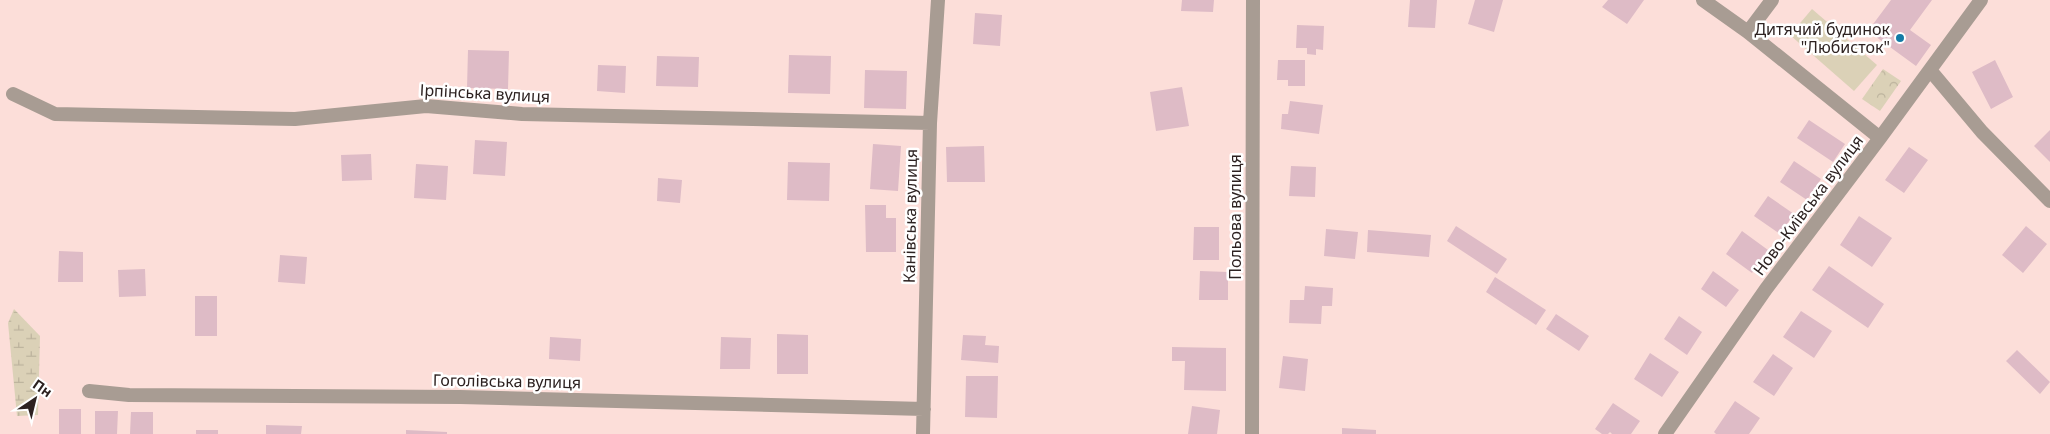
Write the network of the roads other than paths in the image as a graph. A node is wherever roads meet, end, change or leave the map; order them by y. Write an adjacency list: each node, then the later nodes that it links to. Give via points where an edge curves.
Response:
1 (938, 0): 9 (street, Канівська вулиця)
2 (1253, 0): 15 (street, Польова вулиця)
3 (1703, 0): 6 (street)
4 (1772, 0): 6 (street)
5 (1981, 0): 7 (street, Ново-Київська вулиця)
6 (1748, 32): 10 (street)
7 (1930, 70): 10 (street, Ново-Київська вулиця); 11 (street, via 1982,132)
8 (13, 94): 9 (street, Ірпінська вулиця, via 55,114 295,119 426,106 522,114)
9 (930, 123): 13 (street, Канівська вулиця)
10 (1880, 138): 16 (street, Ново-Київська вулиця, via 1766,289)
11 (2050, 201)
12 (89, 391): 13 (street, Гоголівська вулиця, via 129,395 460,397)
13 (924, 409): 14 (street, Канівська вулиця)
14 (923, 434)
15 (1252, 434)
16 (1665, 434)

